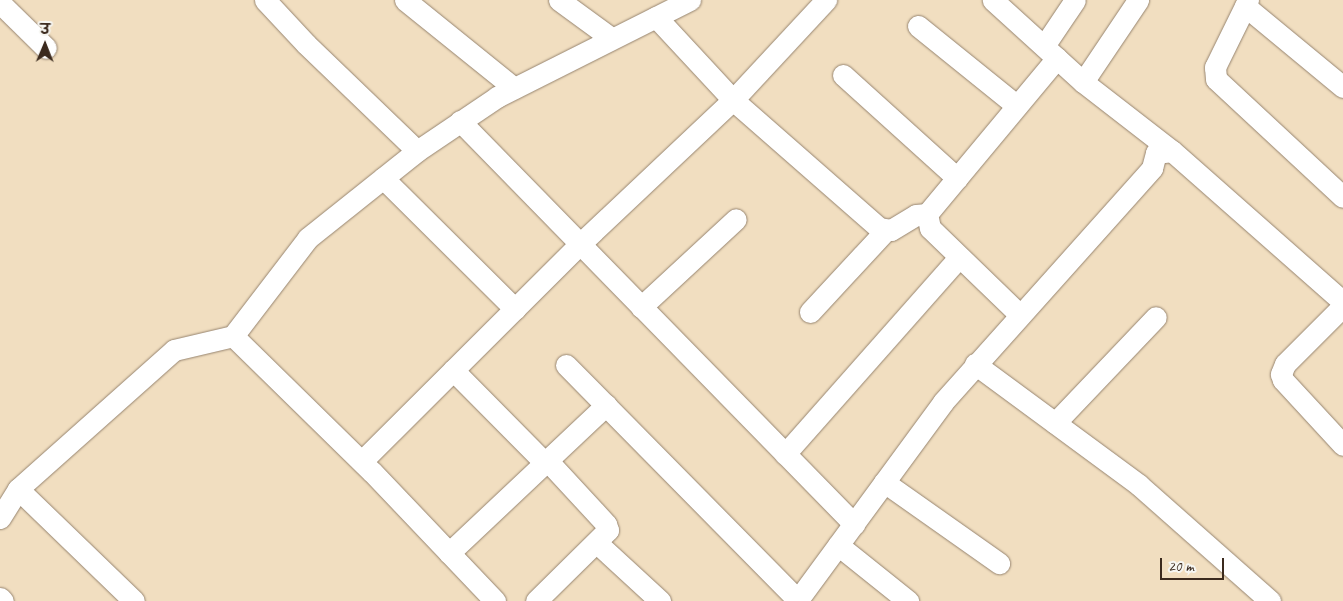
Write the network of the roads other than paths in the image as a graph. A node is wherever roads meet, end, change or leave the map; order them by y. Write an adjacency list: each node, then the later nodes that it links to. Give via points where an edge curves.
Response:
1 (265, 0): 23 (street)
2 (405, 0): 19 (street)
3 (560, 0): 13 (street)
4 (690, 0): 11 (street)
5 (826, 0): 20 (street)
6 (993, 0): 15 (street)
7 (1075, 0): 15 (street)
8 (1138, 0): 17 (street)
9 (0, 3): 14 (street)
10 (1247, 3): 18 (street); 27 (street, via 1215,67 1216,79)
11 (656, 17): 13 (street); 20 (street)
12 (918, 26): 21 (street)
13 (611, 38): 19 (street)
14 (46, 48)
15 (1051, 52): 17 (street); 21 (street)
16 (843, 75): 26 (street)
17 (1083, 82): 24 (street)
18 (1343, 87)
19 (514, 88): 22 (street)
20 (733, 100): 30 (street); 31 (street)
21 (1017, 106): 26 (street)
22 (460, 122): 23 (street); 31 (street)
23 (417, 151): 25 (street)
24 (1172, 151): 33 (street); 38 (street, via 1156,153 1152,168)
25 (383, 178): 36 (street); 40 (street, via 308,238)
26 (957, 178): 28 (street)
27 (1343, 196)
28 (927, 214): 30 (street, via 916,215); 32 (street, via 930,228)
29 (736, 219): 35 (street)
30 (885, 231): 37 (street)
31 (580, 244): 35 (street); 36 (street)
32 (960, 256): 38 (street); 47 (street)
33 (1343, 302)
34 (1343, 306): 46 (street, via 1285,364 1282,374 1283,380)
35 (641, 307): 47 (street)
36 (515, 309): 43 (street)
37 (810, 312)
38 (1020, 315): 41 (street)
39 (1156, 317): 45 (street)
40 (233, 336): 48 (street); 51 (street, via 174,350)
41 (975, 364): 45 (street); 50 (street)
42 (566, 365): 44 (street)
43 (453, 370): 48 (street); 49 (street)
44 (606, 405): 49 (street); 59 (street)
45 (1055, 423): 66 (street, via 1139,485)
46 (1343, 445)
47 (786, 454): 53 (street)
48 (362, 461): 56 (street)
49 (546, 462): 54 (street, via 606,524 608,530); 56 (street)
50 (884, 482): 53 (street); 57 (street)
51 (18, 489): 52 (street); 61 (street)
52 (0, 518)
53 (854, 524): 55 (street)
54 (598, 543): 63 (street); 64 (street)
55 (838, 545): 59 (street); 65 (street)
56 (449, 553): 62 (street)
57 (999, 562)
58 (0, 598): 60 (street)
59 (798, 600)
60 (3, 601)
61 (134, 601)
62 (495, 601)
63 (536, 601)
64 (660, 601)
65 (908, 601)
66 (1270, 601)

